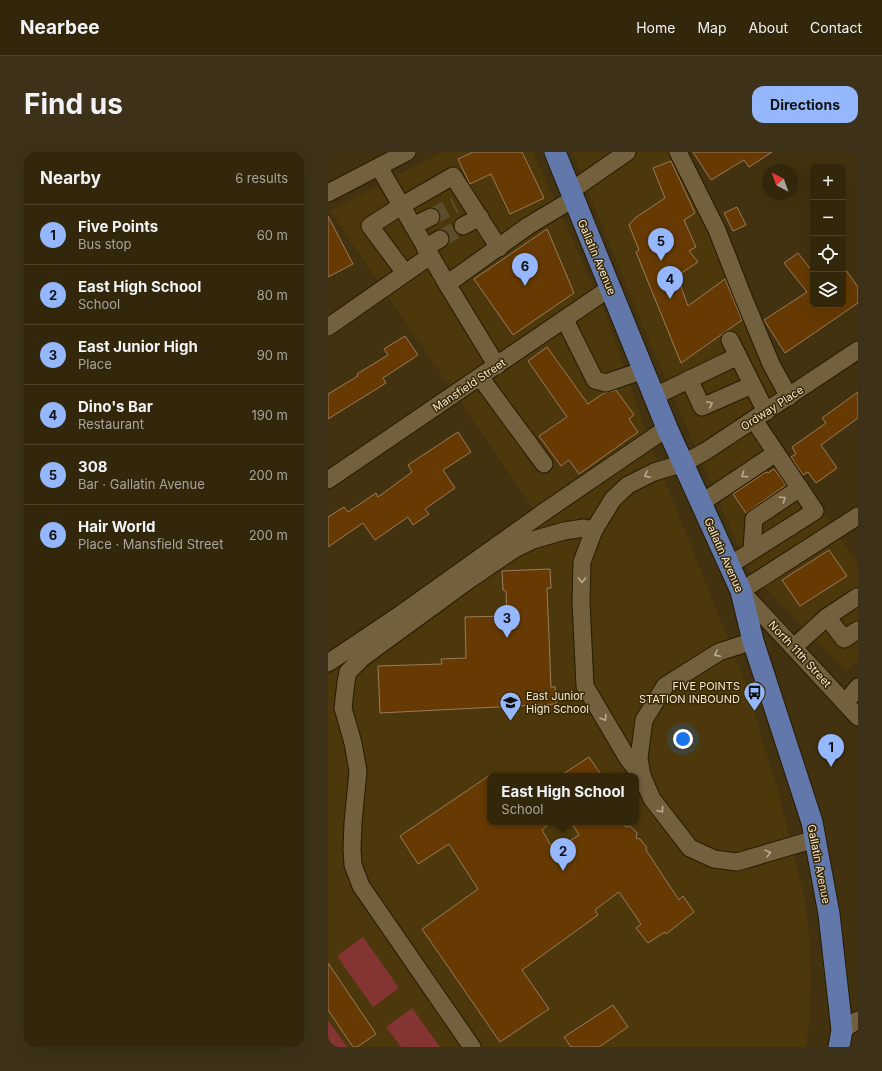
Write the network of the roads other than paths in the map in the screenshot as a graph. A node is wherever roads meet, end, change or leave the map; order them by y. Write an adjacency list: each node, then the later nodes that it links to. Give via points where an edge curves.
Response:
1 (555, 152): 6 (main road, Gallatin Avenue)
2 (678, 152): 29 (street, via 717,230 771,364)
3 (617, 155): 6 (street)
4 (392, 158): 5 (street); 7 (street)
5 (328, 193)
6 (572, 195): 13 (street); 17 (main road, Gallatin Avenue)
7 (401, 206): 9 (street, via 453,176 462,202); 10 (street); 15 (street, via 370,226)
8 (431, 217): 10 (street)
9 (480, 217): 11 (street); 13 (street)
10 (414, 226): 14 (street)
11 (463, 226)
12 (440, 239): 14 (street)
13 (499, 248): 16 (street)
14 (428, 252): 15 (street); 16 (street)
15 (405, 273): 19 (street)
16 (447, 284): 23 (street)
17 (610, 288): 18 (street, Mansfield Street); 24 (main road, Gallatin Avenue)
18 (565, 320): 23 (street, Mansfield Street); 24 (street, via 595,380 606,383)
19 (328, 327)
20 (730, 340): 22 (street)
21 (858, 350): 29 (street, Ordway Place)
22 (738, 356): 26 (street); 27 (street)
23 (497, 366): 25 (street, Mansfield Street)
24 (644, 370): 28 (main road, Gallatin Avenue)
25 (480, 377): 34 (street); 35 (street, Mansfield Street)
26 (689, 379): 27 (street, one-way to 27, via 702,407); 28 (street)
27 (752, 385): 30 (street)
28 (654, 396): 31 (main road, Gallatin Avenue)
29 (789, 397): 30 (street, Ordway Place)
30 (760, 416): 32 (street); 33 (street, Ordway Place)
31 (667, 428): 33 (main road, Gallatin Avenue); 48 (street)
32 (776, 453): 36 (street); 37 (street, one-way to 37)
33 (684, 463): 37 (main road, Gallatin Avenue); 39 (street, Ordway Place, one-way to 39, via 654,472 628,485 613,499)
34 (544, 464)
35 (328, 480)
36 (800, 488): 40 (street, one-way to 36, via 754,519); 40 (street, via 815,511)
37 (701, 503): 41 (main road, Gallatin Avenue)
38 (858, 516): 42 (street)
39 (594, 530): 52 (street, Ordway Place, one-way to 52, via 582,562 585,686 628,760); 55 (street, via 584,528 564,531 533,540 513,550 362,658 348,672 343,708 358,771 353,823 354,865 362,886)
40 (752, 550): 41 (street)
41 (730, 565): 42 (main road, Gallatin Avenue)
42 (741, 591): 46 (main road, Gallatin Avenue); 47 (street, North 11th Street)
43 (857, 597): 44 (street)
44 (827, 617): 45 (street, via 844,638); 47 (street)
45 (858, 630)
46 (753, 641): 52 (street, one-way to 52, via 719,652 665,686 644,720 639,758); 53 (main road, Gallatin Avenue, via 812,822)
47 (794, 647): 50 (street, North 11th Street)
48 (328, 663)
49 (858, 687): 50 (street)
50 (845, 703): 51 (street, North 11th Street)
51 (858, 717)
52 (642, 776): 53 (street, one-way to 53, via 652,799 690,848 714,859 737,862)
53 (815, 839): 54 (main road, Gallatin Avenue)
54 (846, 1032)
55 (472, 1047)

